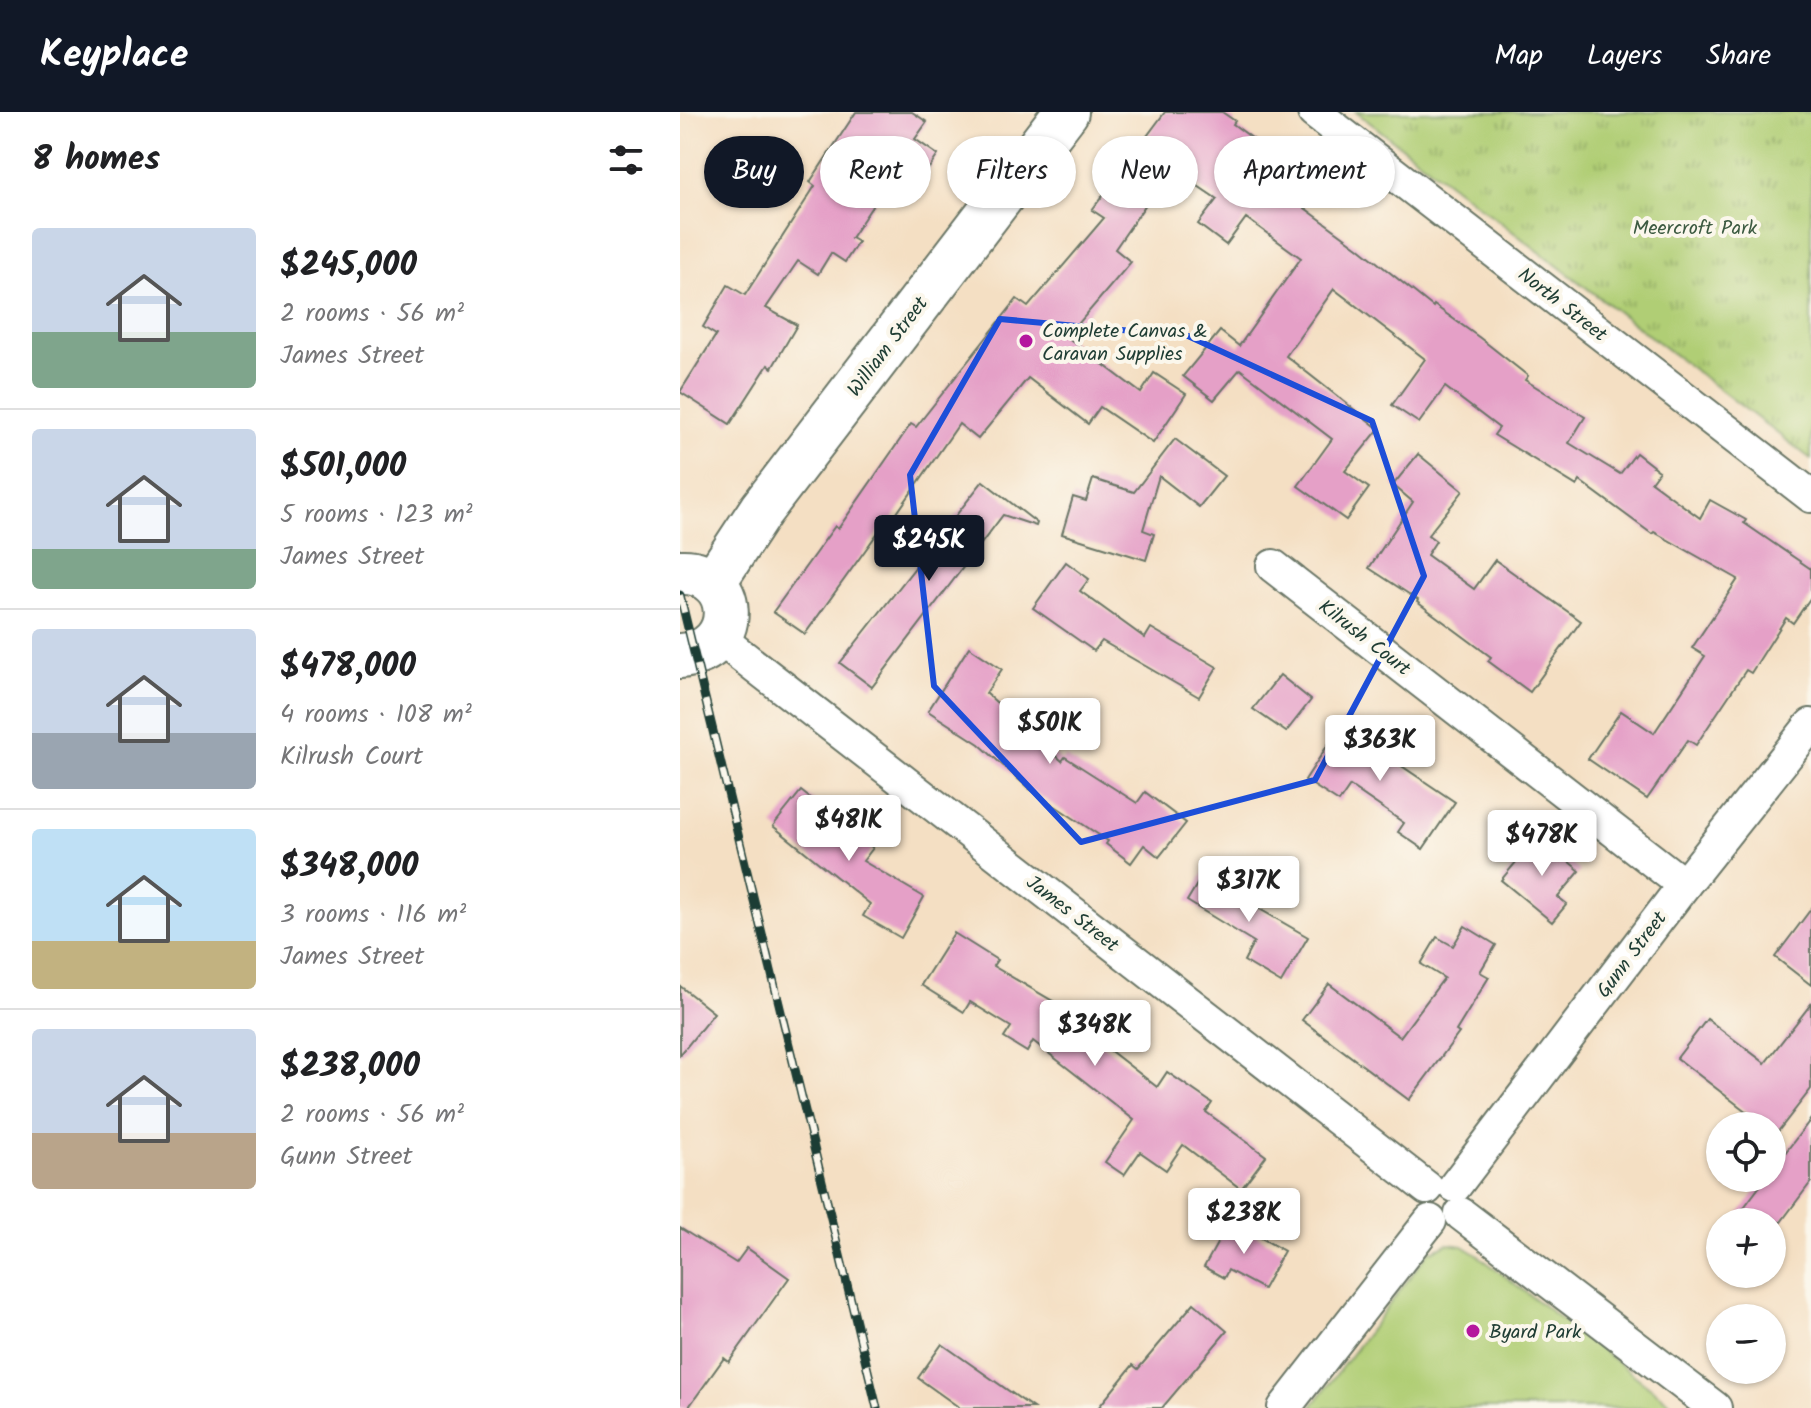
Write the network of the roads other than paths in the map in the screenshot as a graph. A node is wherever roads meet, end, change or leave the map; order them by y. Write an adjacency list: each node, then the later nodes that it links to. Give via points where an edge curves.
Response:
1 (1066, 112): 5 (street, William Street, via 761,510)
2 (1314, 112): 3 (street, North Street)
3 (1811, 496)
4 (1273, 566): 9 (street, Kilrush Court)
5 (697, 578): 6 (street, via 722,596 725,625)
6 (719, 638): 7 (street, via 709,649); 10 (street, James Street)
7 (680, 656)
8 (1811, 725): 9 (street, Gunn Street)
9 (1684, 885): 10 (street, Gunn Street)
10 (1443, 1202): 11 (street, Gunn Street); 12 (street, James Street)
11 (1284, 1408)
12 (1715, 1408)

